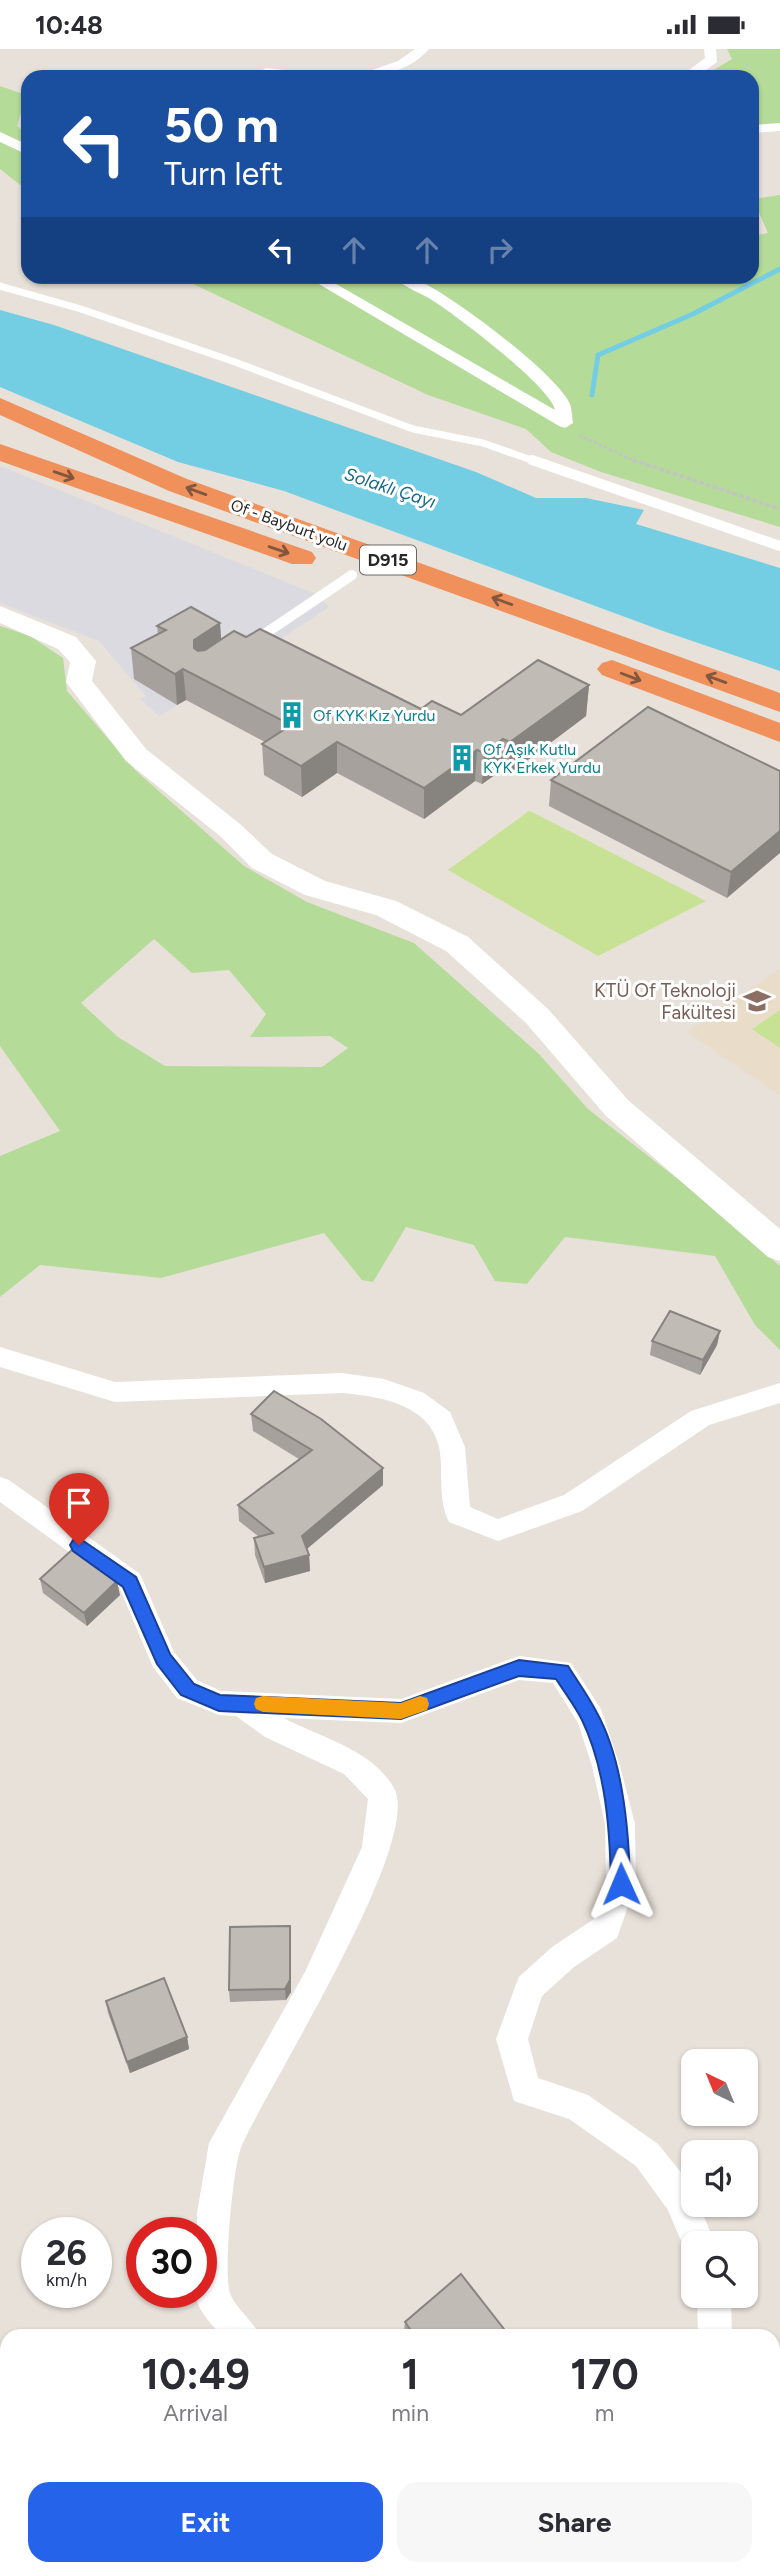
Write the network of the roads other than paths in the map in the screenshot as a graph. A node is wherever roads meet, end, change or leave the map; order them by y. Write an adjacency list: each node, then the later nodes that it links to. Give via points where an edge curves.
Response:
1 (423, 49): 3 (street, via 403,64)
2 (710, 49): 4 (street, via 712,59)
3 (383, 70)
4 (697, 70)
5 (780, 127): 6 (street)
6 (759, 128)
7 (0, 136): 8 (street)
8 (21, 147)
9 (326, 284): 10 (street, via 565,423 562,404 550,387 485,331)
10 (414, 284)
11 (0, 286): 14 (lane, via 209,353 413,429 483,443)
12 (0, 406): 18 (highway, Of - Bayburt yolu / D915, one-way to 12, via 178,485)
13 (0, 452): 15 (highway, Of - Bayburt yolu / D915, one-way to 15)
14 (780, 546)
15 (352, 575): 17 (lane); 19 (highway, Of - Bayburt yolu / D915, one-way to 19, via 522,634)
16 (0, 614): 20 (street, via 67,643 83,661 79,682 136,754 262,861 315,887 386,908 457,944 537,1016 617,1108)
17 (249, 644)
18 (780, 703)
19 (780, 733)
20 (780, 1248)
21 (0, 1357): 22 (street, via 116,1392 342,1383 375,1386 415,1400 441,1419 452,1447 458,1514 498,1529 573,1503 700,1418)
22 (780, 1393)
23 (0, 1488): 24 (street, via 130,1582 163,1659 187,1689 219,1703)
24 (240, 1703): 25 (street, via 401,1711 519,1668 561,1672 591,1718 606,1766 620,1824 621,1884 606,1928 530,1987 512,2039 524,2090 577,2106 648,2155 680,2198); 27 (street, via 275,1728 355,1765 383,1795 377,1847 321,1970 225,2143 213,2213 213,2299)
25 (694, 2231)
26 (714, 2308): 28 (street)
27 (237, 2329)
28 (715, 2329)

